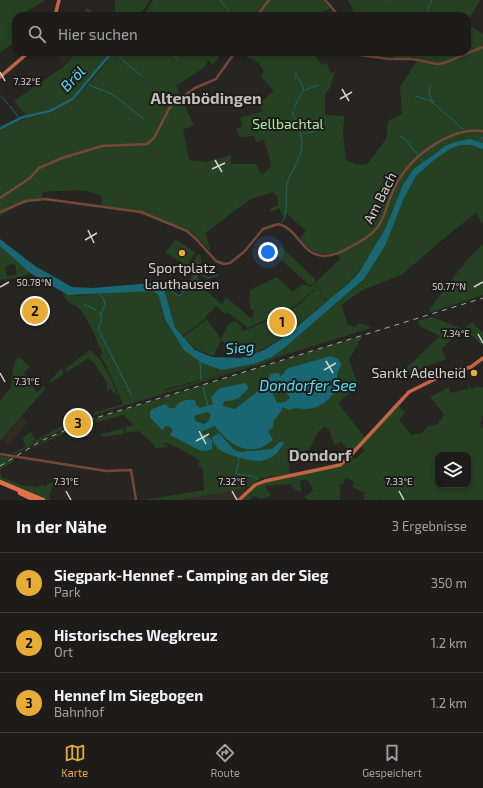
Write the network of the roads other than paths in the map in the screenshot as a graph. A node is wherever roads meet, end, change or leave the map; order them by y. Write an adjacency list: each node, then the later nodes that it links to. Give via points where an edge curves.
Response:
1 (59, 0): 4 (main road)
2 (269, 0): 5 (street)
3 (325, 0): 6 (street)
4 (56, 12)
5 (261, 12)
6 (336, 12)
7 (483, 47): 8 (street)
8 (471, 52)
9 (24, 56): 13 (main road)
10 (232, 56): 15 (street, via 216,79 195,88 171,106 150,140 142,145 102,146 48,163)
11 (374, 56): 12 (street, via 437,64)
12 (461, 56)
13 (0, 77)
14 (483, 131): 16 (street, Am Bach, via 465,131 451,135 415,161 399,180 375,232 334,255 321,256 311,252 290,229 278,224 263,229 244,252 232,262 224,264 216,261 187,231 141,212 45,199 26,201)
15 (0, 198)
16 (0, 212)
17 (483, 358): 23 (main road, via 472,367 446,374 412,391 340,465 265,480 255,485)
18 (0, 454): 22 (street, via 106,471 132,470)
19 (0, 484): 20 (highway); 21 (highway)
20 (36, 500)
21 (42, 500)
22 (136, 500)
23 (239, 500)

